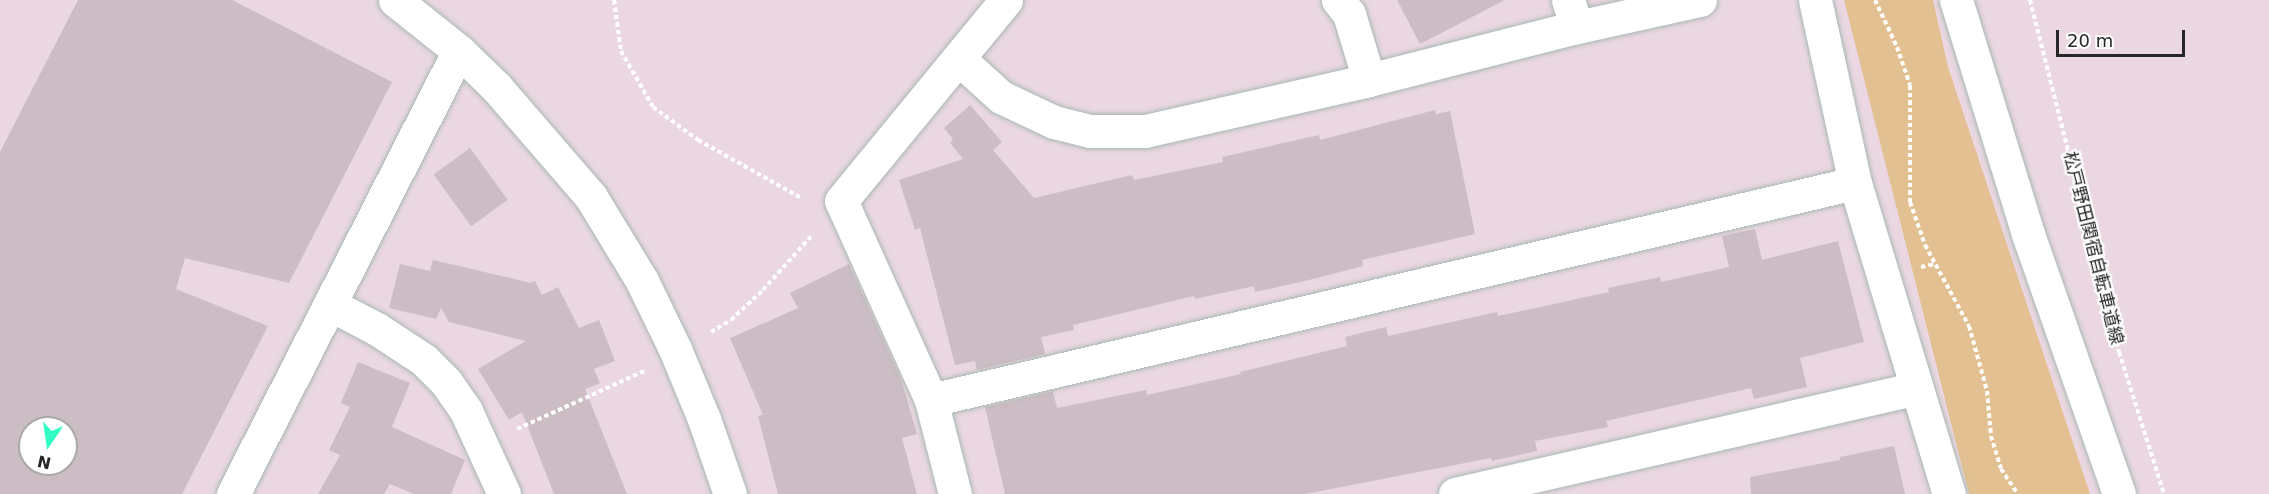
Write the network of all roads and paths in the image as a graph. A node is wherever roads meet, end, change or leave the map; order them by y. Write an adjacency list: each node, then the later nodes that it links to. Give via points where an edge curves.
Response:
1 (395, 0): 11 (street)
2 (614, 0): 15 (path, via 621,51 653,107 698,140 813,205)
3 (1006, 0): 12 (street)
4 (1338, 0): 13 (street, via 1349,14)
5 (1700, 0): 10 (street)
6 (1815, 0): 14 (street)
7 (1875, 0): 27 (path, via 1910,85 1910,202 1926,245 1970,326 1987,391 1991,436 2001,469)
8 (1956, 0): 28 (street, via 2028,234)
9 (2030, 0): 29 (path, 松戸野田関宿自転車道線, via 2119,352)
10 (1572, 13): 13 (street)
11 (459, 51): 16 (street); 17 (street, via 530,123 591,197 642,281)
12 (959, 59): 13 (street, via 1001,97 1054,122 1090,131 1145,131); 15 (street)
13 (1370, 80)
14 (1855, 183): 18 (street); 19 (street)
15 (828, 209): 17 (path, via 817,229 731,320); 19 (street)
16 (331, 305): 20 (street, via 424,360 446,382); 21 (street)
17 (664, 358): 20 (path); 23 (street, via 704,419)
18 (1915, 389): 25 (street); 26 (street)
19 (932, 400): 24 (street)
20 (483, 445): 22 (street)
21 (233, 494)
22 (504, 494)
23 (730, 494)
24 (955, 494)
25 (1455, 494)
26 (1949, 494)
27 (2018, 494)
28 (2119, 494)
29 (2164, 494)

